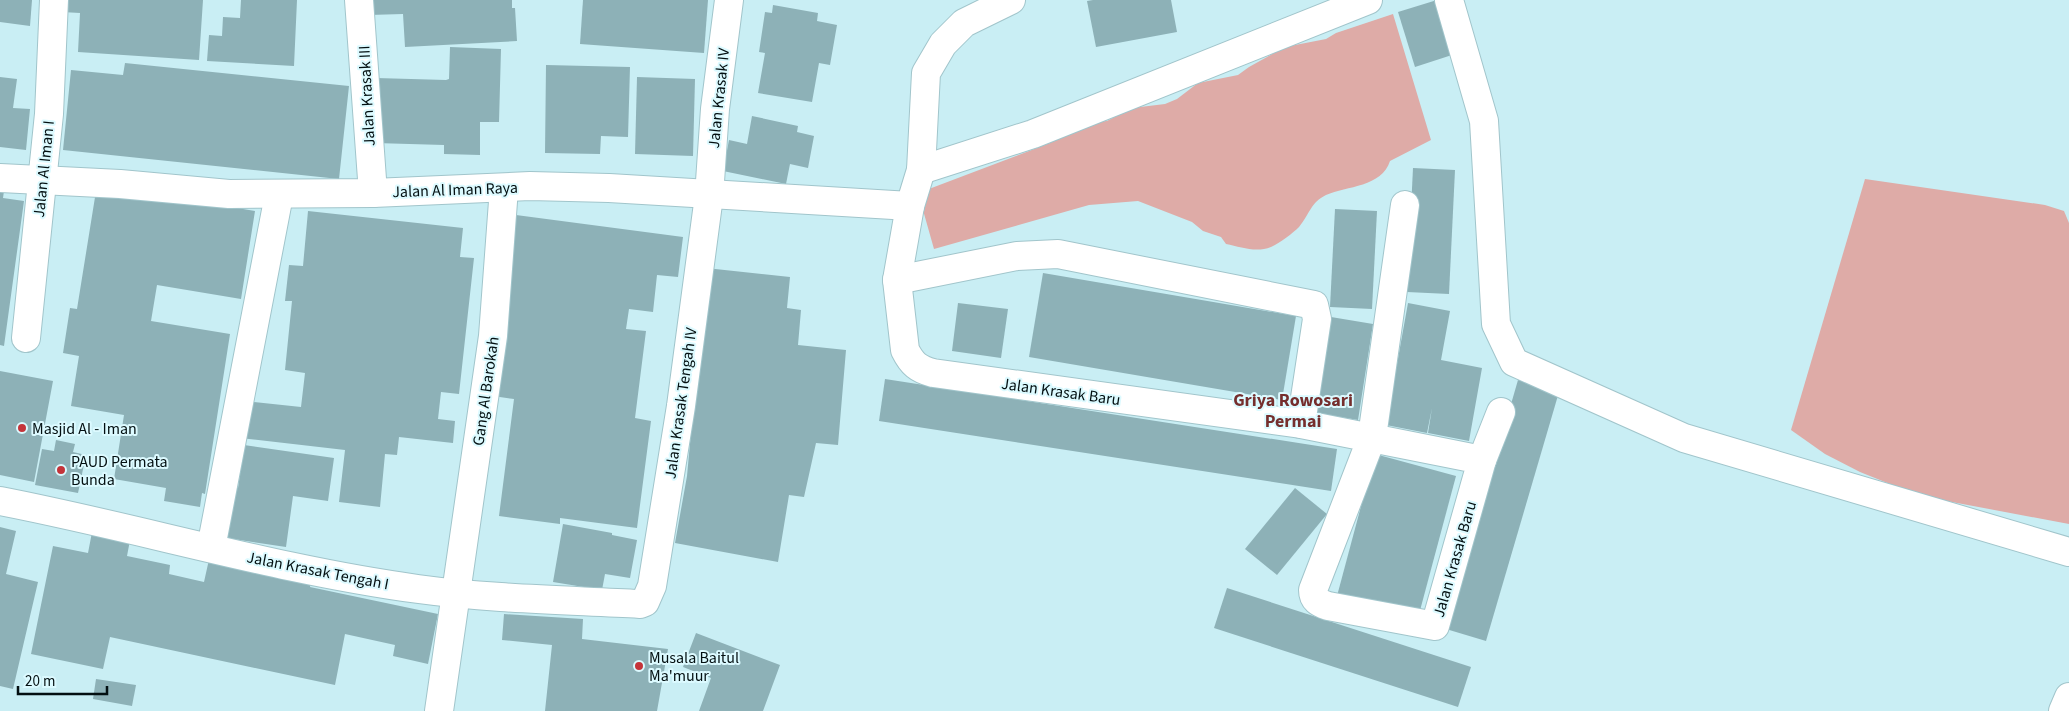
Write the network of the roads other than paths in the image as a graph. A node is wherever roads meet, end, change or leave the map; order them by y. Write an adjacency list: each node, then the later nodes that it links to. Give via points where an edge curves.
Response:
1 (54, 0): 9 (street, Jalan Al Iman I, via 49,114)
2 (359, 0): 11 (street, Jalan Krasak III)
3 (729, 0): 13 (street, Jalan Krasak IV)
4 (1011, 0): 7 (street, Jalan Krasak Baru, via 964,23 943,44 926,73)
5 (1368, 0): 7 (street, via 1033,134)
6 (1450, 0): 24 (street, via 1484,120 1496,324 1514,362 1684,438)
7 (921, 170): 15 (street, Jalan Krasak Baru)
8 (0, 178): 9 (street, Jalan Al Iman Raya)
9 (41, 181): 12 (street, Jalan Al Iman Raya); 17 (street, Jalan Al Iman I)
10 (504, 188): 11 (street, Jalan Al Iman Raya); 13 (street, Jalan Al Iman Raya, via 599,188); 25 (street, Gang Al Barokah, via 493,336)
11 (373, 193): 12 (street, Jalan Al Iman Raya)
12 (279, 195): 23 (street)
13 (709, 196): 15 (street, Jalan Al Iman Raya); 26 (street, Jalan Krasak Tengah IV, via 681,406 652,586 646,602)
14 (1405, 205): 20 (street, Jalan Krasak Baru)
15 (910, 206): 16 (street, Jalan Krasak Baru)
16 (897, 280): 19 (street, Jalan Krasak Baru, via 905,350 918,368 933,373); 19 (street, via 1017,256 1058,254 1314,305 1317,319)
17 (26, 338)
18 (1501, 412): 21 (street)
19 (1301, 424): 20 (street, Jalan Krasak Baru)
20 (1372, 437): 21 (street, Jalan Krasak Baru); 21 (street, Jalan Krasak Baru, via 1313,590 1315,600 1328,606 1435,626)
21 (1482, 460)
22 (0, 501): 23 (street, Jalan Krasak Tengah I)
23 (211, 548): 25 (street, Jalan Krasak Tengah I, via 270,563)
24 (2069, 552)
25 (457, 593): 26 (street, Jalan Krasak Tengah I); 28 (street, Gang Al Barokah)
26 (640, 604)
27 (2069, 697): 29 (street)
28 (439, 711)
29 (2063, 711)

